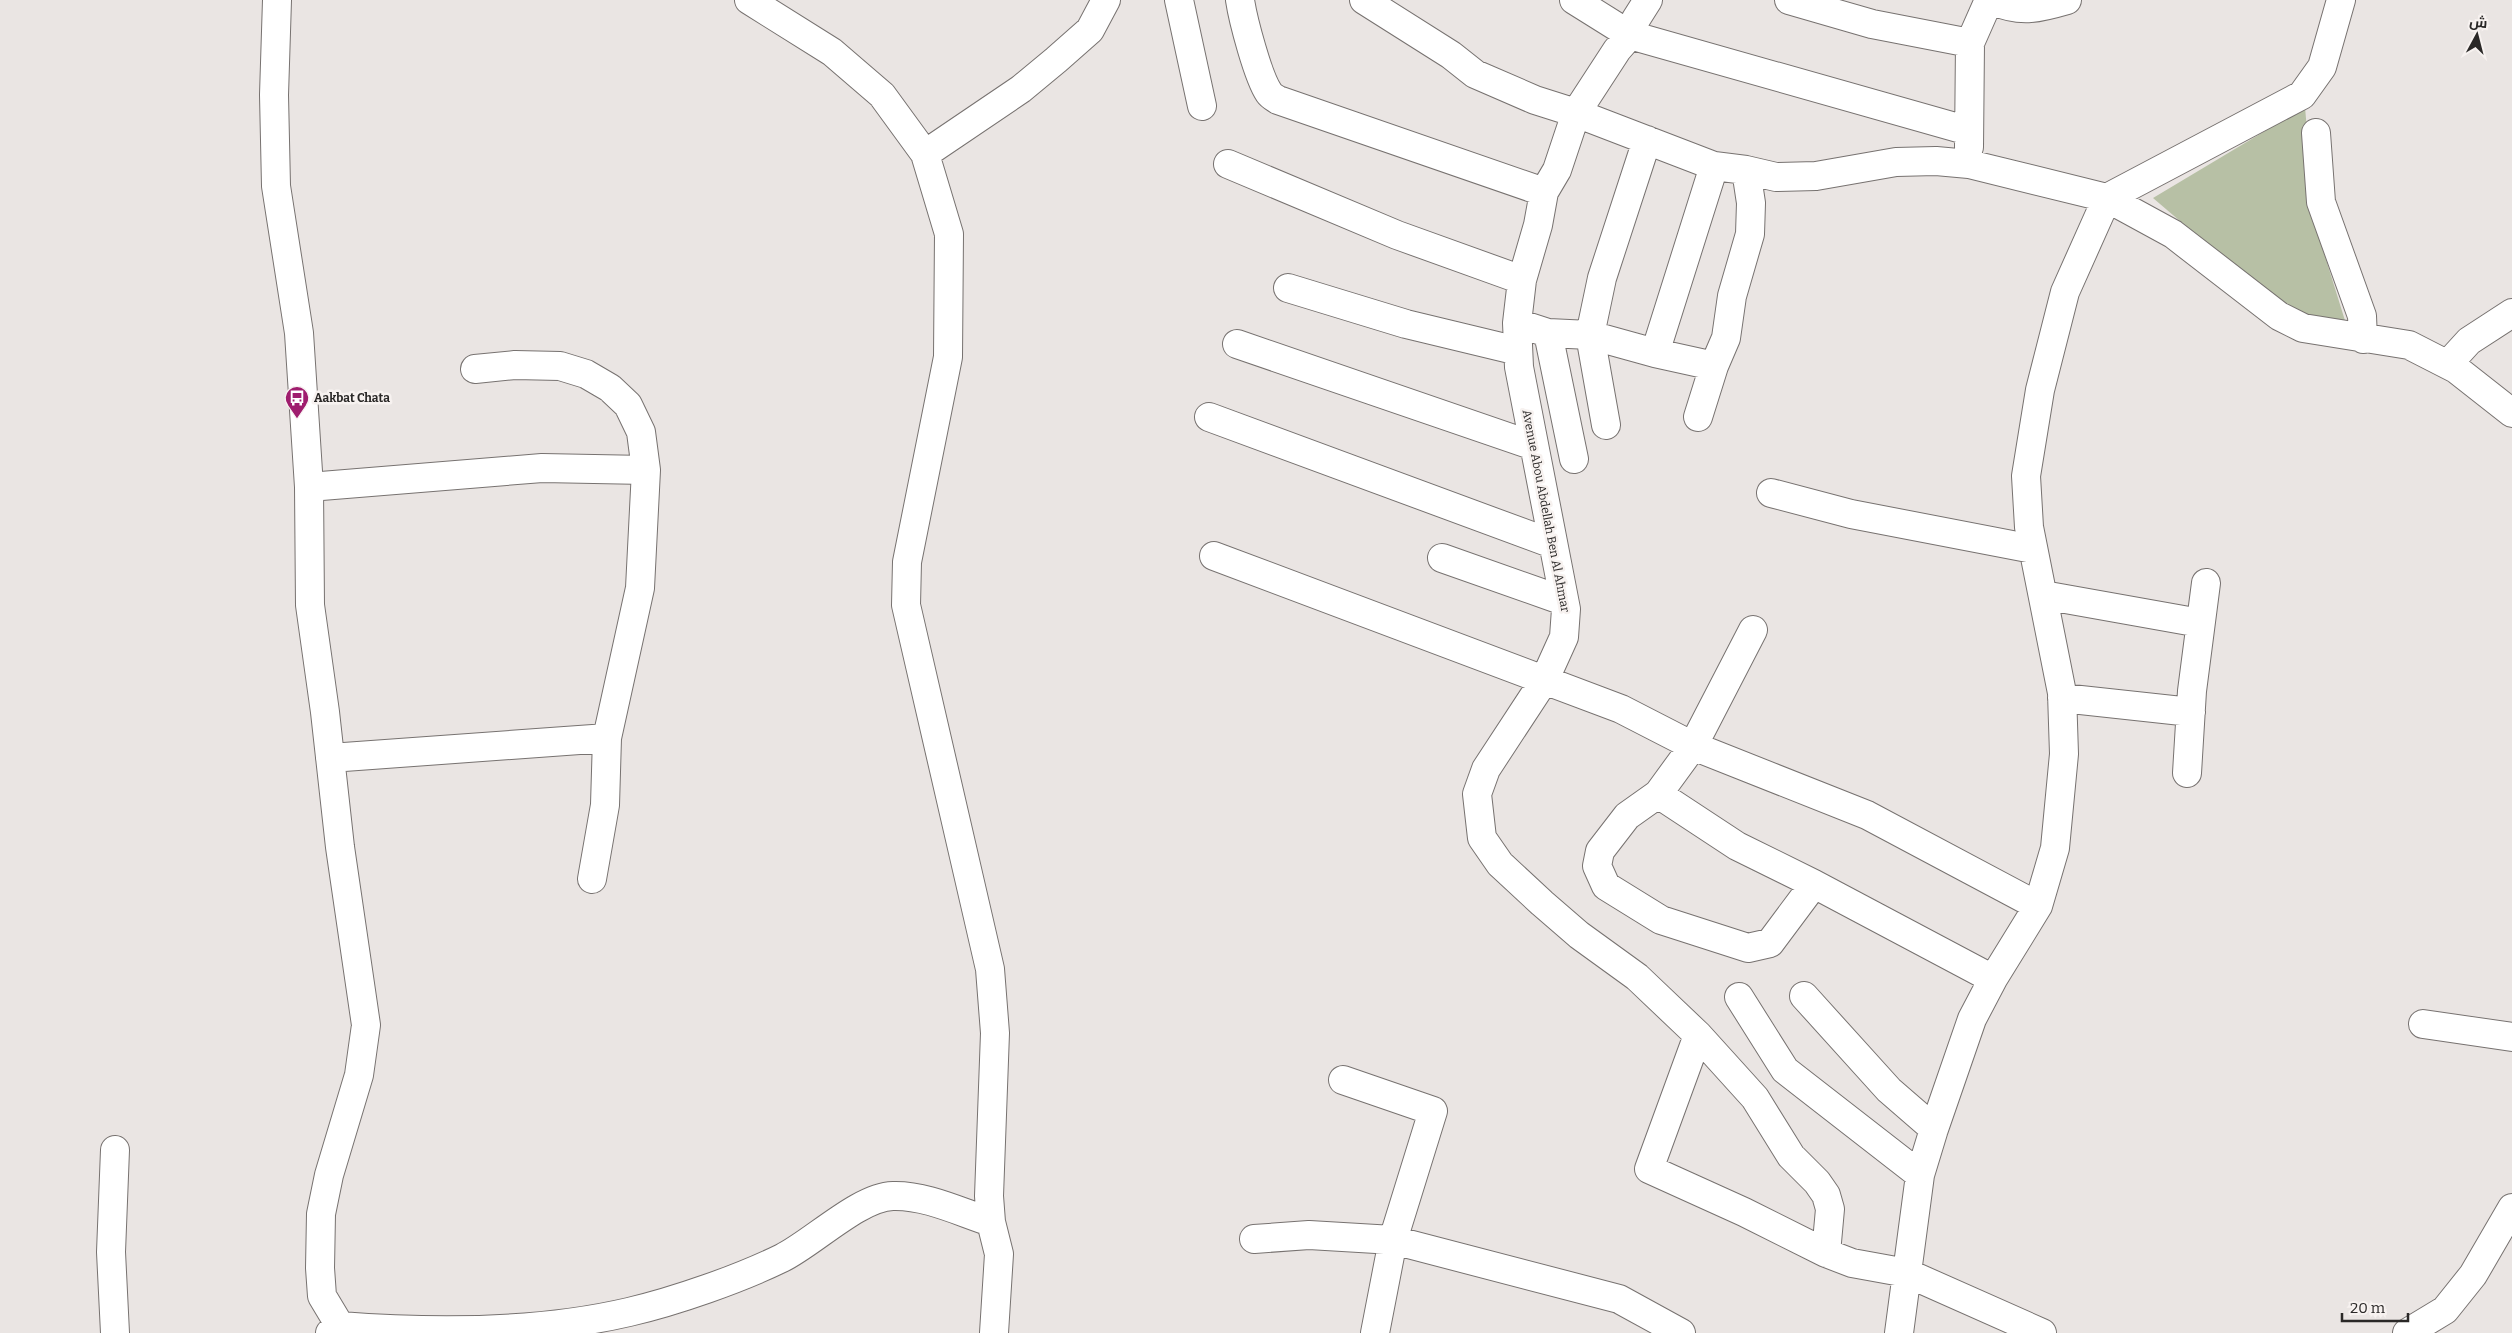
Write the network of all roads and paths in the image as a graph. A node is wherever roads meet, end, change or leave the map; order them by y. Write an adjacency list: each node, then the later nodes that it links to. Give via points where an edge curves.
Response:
1 (277, 0): 47 (street, via 276,186 299,332)
2 (750, 0): 20 (street, via 832,52 882,95)
3 (1106, 0): 20 (street, via 1090,30 1056,60 1021,89)
4 (1179, 0): 15 (street)
5 (1240, 0): 25 (street, via 1263,78 1270,94 1278,100)
6 (1364, 0): 16 (street, via 1475,74)
7 (1574, 0): 13 (street)
8 (1648, 0): 13 (street, Avenue Abou Abdellah Ben Al Ahmar)
9 (1789, 0): 14 (street, via 1872,24)
10 (1989, 0): 11 (street, via 2021,10); 14 (street)
11 (2067, 0)
12 (2341, 0): 26 (street, via 2322,67 2302,95)
13 (1630, 35): 16 (street, Avenue Abou Abdellah Ben Al Ahmar); 17 (street)
14 (1970, 43): 17 (street)
15 (1202, 106)
16 (1576, 113): 19 (street); 25 (street, Avenue Abou Abdellah Ben Al Ahmar, via 1557,170)
17 (1969, 131): 22 (street)
18 (2316, 133): 33 (street, via 2321,202 2362,316)
19 (1647, 140): 23 (street); 32 (street, via 1602,278)
20 (926, 154): 80 (street, via 948,234 948,356 907,562 906,605 990,969 995,1033 989,1196)
21 (1228, 164): 27 (street, via 1397,235)
22 (1969, 164): 24 (street, via 1896,162 1816,176 1786,177); 26 (street)
23 (1714, 166): 24 (street); 36 (street)
24 (1746, 170): 38 (street, via 1750,234 1732,296 1726,338)
25 (1544, 192): 27 (street, Avenue Abou Abdellah Ben Al Ahmar)
26 (2106, 198): 33 (street, via 2173,234 2279,316 2303,328); 50 (street, via 2065,292 2040,390 2026,476)
27 (1522, 280): 30 (street, Avenue Abou Abdellah Ben Al Ahmar)
28 (1288, 288): 35 (street, via 1406,324)
29 (2512, 313): 37 (street, via 2469,341)
30 (1516, 323): 31 (street); 35 (street, Avenue Abou Abdellah Ben Al Ahmar)
31 (1548, 333): 32 (street); 45 (street)
32 (1590, 335): 36 (street); 43 (street)
33 (2363, 338): 37 (street, via 2409,345)
34 (1237, 344): 44 (street)
35 (1518, 351): 44 (street, Avenue Abou Abdellah Ben Al Ahmar)
36 (1655, 353): 38 (street)
37 (2448, 364): 40 (street)
38 (1714, 366): 42 (street)
39 (475, 369): 46 (street, via 515,365 560,366 586,374 610,388 628,405 641,432)
40 (2511, 411)
41 (1209, 417): 49 (street)
42 (1698, 417)
43 (1606, 426)
44 (1534, 446): 49 (street, Avenue Abou Abdellah Ben Al Ahmar)
45 (1574, 459)
46 (646, 470): 47 (street, via 542,468); 61 (street, via 640,588)
47 (309, 487): 63 (street, via 310,605)
48 (1771, 493): 50 (street, via 1851,514)
49 (1553, 544): 55 (street, Avenue Abou Abdellah Ben Al Ahmar)
50 (2033, 549): 54 (street)
51 (1214, 556): 58 (street)
52 (1442, 558): 55 (street)
53 (2206, 583): 56 (street)
54 (2043, 595): 56 (street); 59 (street)
55 (1564, 601): 58 (street, Avenue Abou Abdellah Ben Al Ahmar, via 1564,637)
56 (2200, 623): 60 (street)
57 (1753, 630): 62 (street)
58 (1545, 679): 62 (street, via 1621,709); 73 (street, Avenue Abou Abdellah Ben Al Ahmar, via 1486,769 1477,794 1482,838 1500,864 1535,896 1579,935 1637,977)
59 (2062, 698): 60 (street); 68 (street, via 2064,754 2054,848)
60 (2191, 712): 64 (street)
61 (607, 738): 63 (street); 66 (street, via 605,805)
62 (1693, 746): 65 (street); 68 (street, via 1867,815)
63 (330, 758): 85 (street, via 366,1025 359,1075 328,1175 321,1214 322,1296)
64 (2188, 773)
65 (1658, 794): 67 (street, via 1737,846); 67 (street, via 1627,816 1600,851 1597,866 1606,886 1661,920 1748,948 1770,943)
66 (592, 879)
67 (1814, 884): 69 (street)
68 (2038, 906): 69 (street)
69 (1993, 979): 76 (street, via 1972,1019)
70 (1804, 996): 76 (street, via 1889,1090)
71 (1739, 997): 78 (street, via 1785,1070)
72 (2423, 1024): 74 (street)
73 (1698, 1035): 83 (street, Avenue Abou Abdellah Ben Al Ahmar, via 1755,1098 1791,1156 1826,1196 1830,1209); 83 (street, via 1649,1169)
74 (2512, 1037)
75 (1343, 1080): 82 (street, via 1433,1111)
76 (1934, 1129): 78 (street)
77 (116, 1150): 86 (street, via 111,1252)
78 (1920, 1175): 84 (street)
79 (2512, 1208): 92 (street, via 2473,1275 2445,1310)
80 (991, 1222): 85 (street, via 926,1200 893,1196 870,1200 783,1257 718,1284 630,1312 569,1324 477,1329); 87 (street, via 999,1254)
81 (1254, 1239): 82 (street, via 1309,1235)
82 (1393, 1240): 88 (street); 89 (street, via 1619,1299)
83 (1826, 1252): 84 (street, via 1852,1263)
84 (1908, 1273): 90 (street); 91 (street)
85 (335, 1330)
86 (115, 1333)
87 (994, 1333)
88 (1375, 1333)
89 (1681, 1333)
90 (1899, 1333)
91 (2042, 1333)
92 (2407, 1333)

